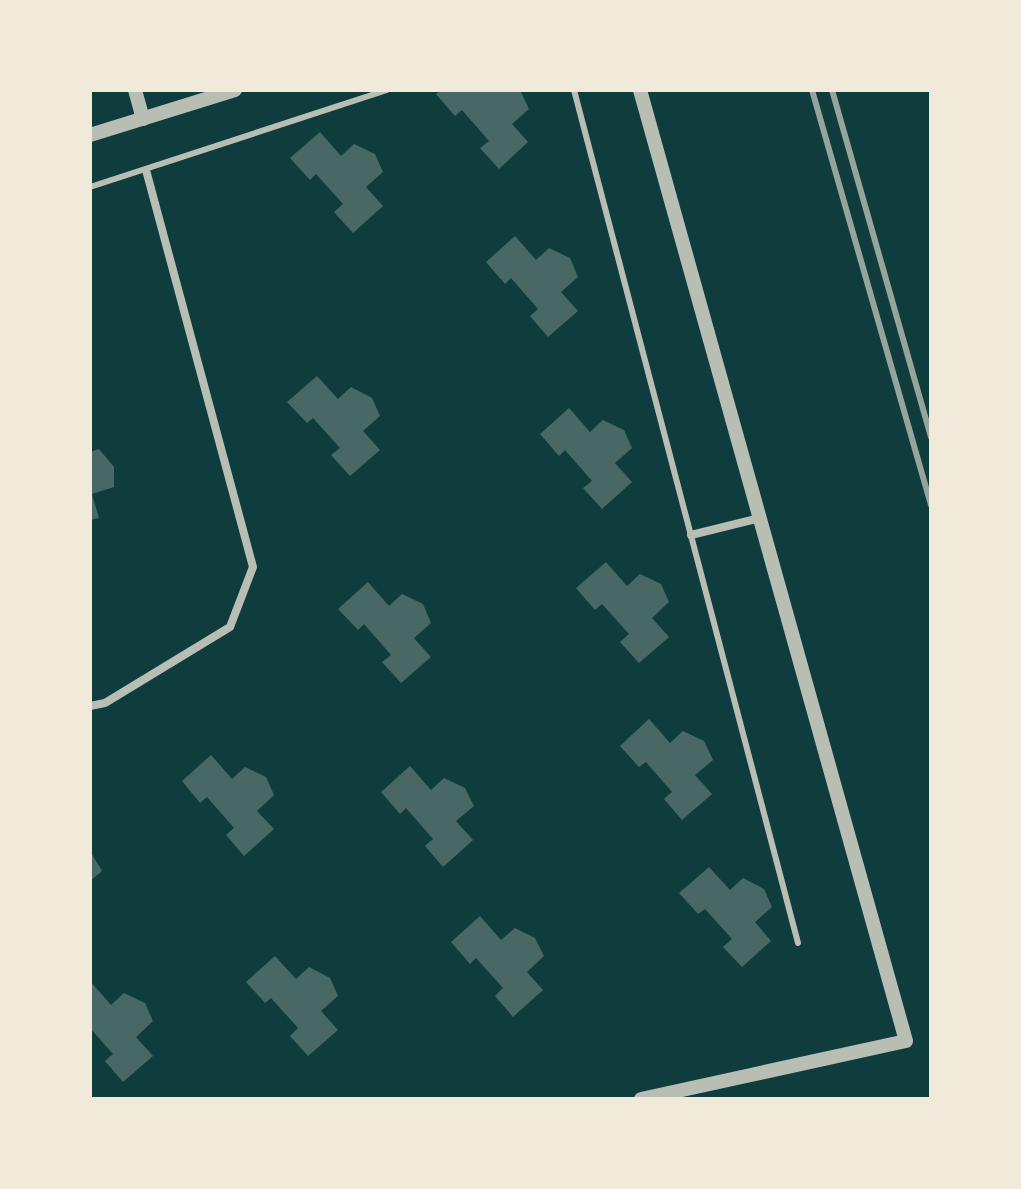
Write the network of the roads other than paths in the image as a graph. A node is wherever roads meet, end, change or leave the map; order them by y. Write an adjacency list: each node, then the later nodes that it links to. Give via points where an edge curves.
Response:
1 (135, 90): 6 (street)
2 (235, 90): 6 (street)
3 (387, 90): 8 (lane)
4 (574, 90): 11 (lane)
5 (640, 90): 10 (street)
6 (143, 119): 7 (street)
7 (90, 135)
8 (146, 170): 9 (lane); 12 (street, via 253,567 230,627 105,703)
9 (90, 187)
10 (760, 518): 11 (street); 14 (street, via 906,1041)
11 (691, 535): 13 (lane)
12 (90, 706)
13 (798, 943)
14 (641, 1099)

